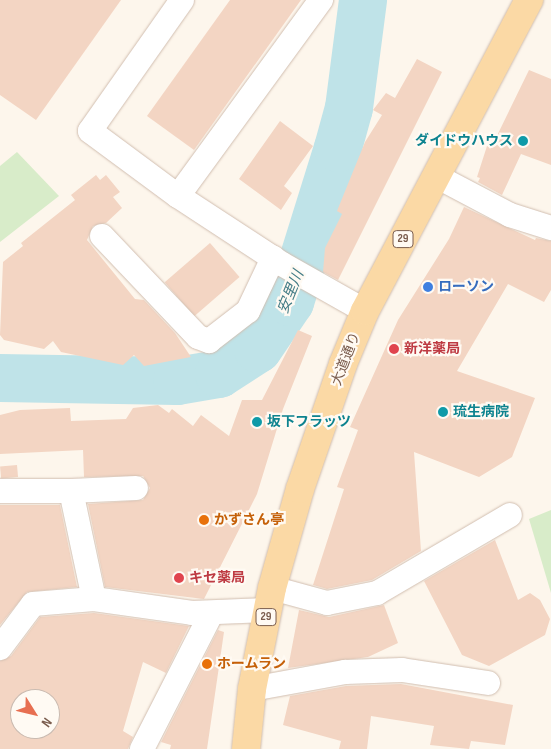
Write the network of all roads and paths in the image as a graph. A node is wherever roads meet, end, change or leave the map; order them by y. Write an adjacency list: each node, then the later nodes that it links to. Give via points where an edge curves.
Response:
1 (182, 0): 5 (street, via 90,131)
2 (321, 0): 5 (street)
3 (529, 0): 4 (main road, 大道通り / 29)
4 (436, 176): 6 (street, via 510,215); 9 (main road, 大道通り / 29)
5 (178, 196): 8 (street)
6 (551, 228)
7 (102, 236): 8 (street, via 198,336 209,341 248,311)
8 (277, 261): 9 (street)
9 (365, 312): 15 (main road, 大道通り / 29, via 322,422)
10 (136, 488): 12 (street)
11 (0, 491): 12 (street)
12 (71, 491): 14 (street)
13 (510, 515): 15 (street, via 377,593 327,603)
14 (94, 599): 16 (street); 17 (street, via 33,604)
15 (270, 599): 16 (street); 19 (main road, 大道通り / 29)
16 (211, 614): 20 (street)
17 (0, 648)
18 (488, 683): 19 (street, via 402,670 344,672)
19 (252, 689): 21 (main road, 大道通り / 29)
20 (142, 749)
21 (246, 749)

